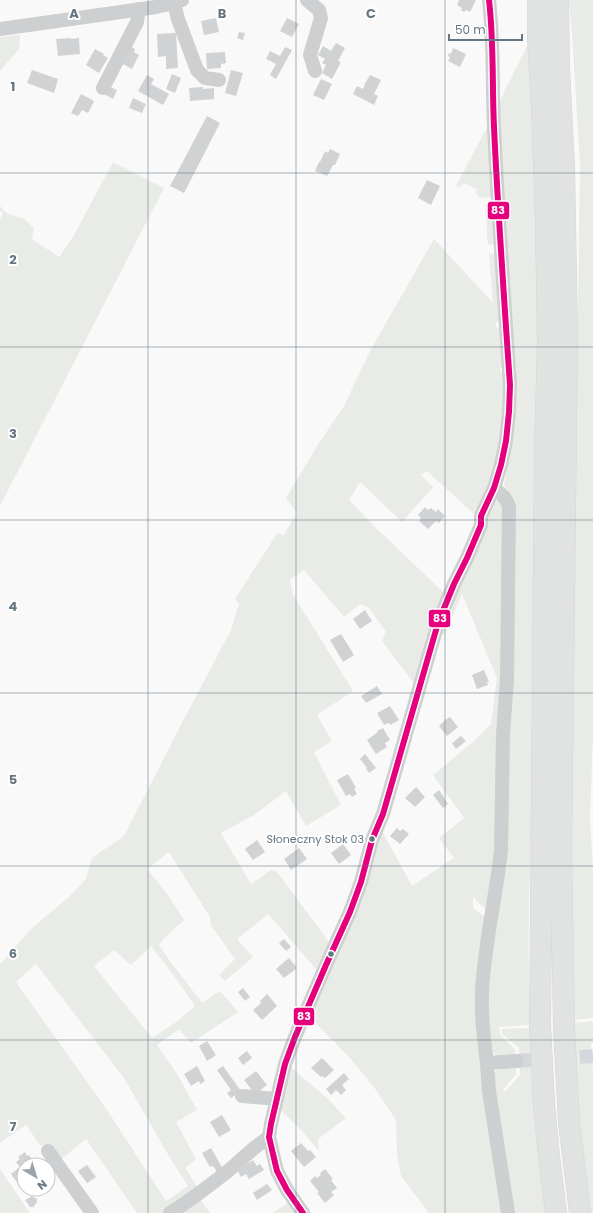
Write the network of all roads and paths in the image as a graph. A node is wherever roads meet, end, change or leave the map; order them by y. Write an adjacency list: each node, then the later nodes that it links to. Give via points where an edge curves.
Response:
1 (307, 0): 8 (street, via 319,10 321,18 310,55)
2 (489, 0): 11 (street, via 492,21 497,188 510,385 506,440)
3 (538, 0): 22 (highway, via 548,343 540,1025 544,1104)
4 (558, 0): 23 (highway, via 567,336 562,928 569,1123)
5 (171, 2): 6 (street); 9 (street, via 197,70 205,78)
6 (144, 6): 7 (street); 10 (street)
7 (0, 30)
8 (315, 71)
9 (219, 80)
10 (103, 88)
11 (494, 488): 13 (street, via 508,501 509,537 501,850 482,992); 15 (street, via 481,516 481,525 438,623 361,882 295,1037)
12 (517, 1061): 13 (street)
13 (487, 1063): 21 (street)
14 (242, 1096): 15 (street)
15 (277, 1099): 16 (street)
16 (269, 1137): 19 (street, via 197,1196); 20 (street, via 277,1171)
17 (48, 1152): 18 (street)
18 (92, 1213)
19 (170, 1213)
20 (303, 1213)
21 (508, 1213)
22 (556, 1213)
23 (580, 1213)

